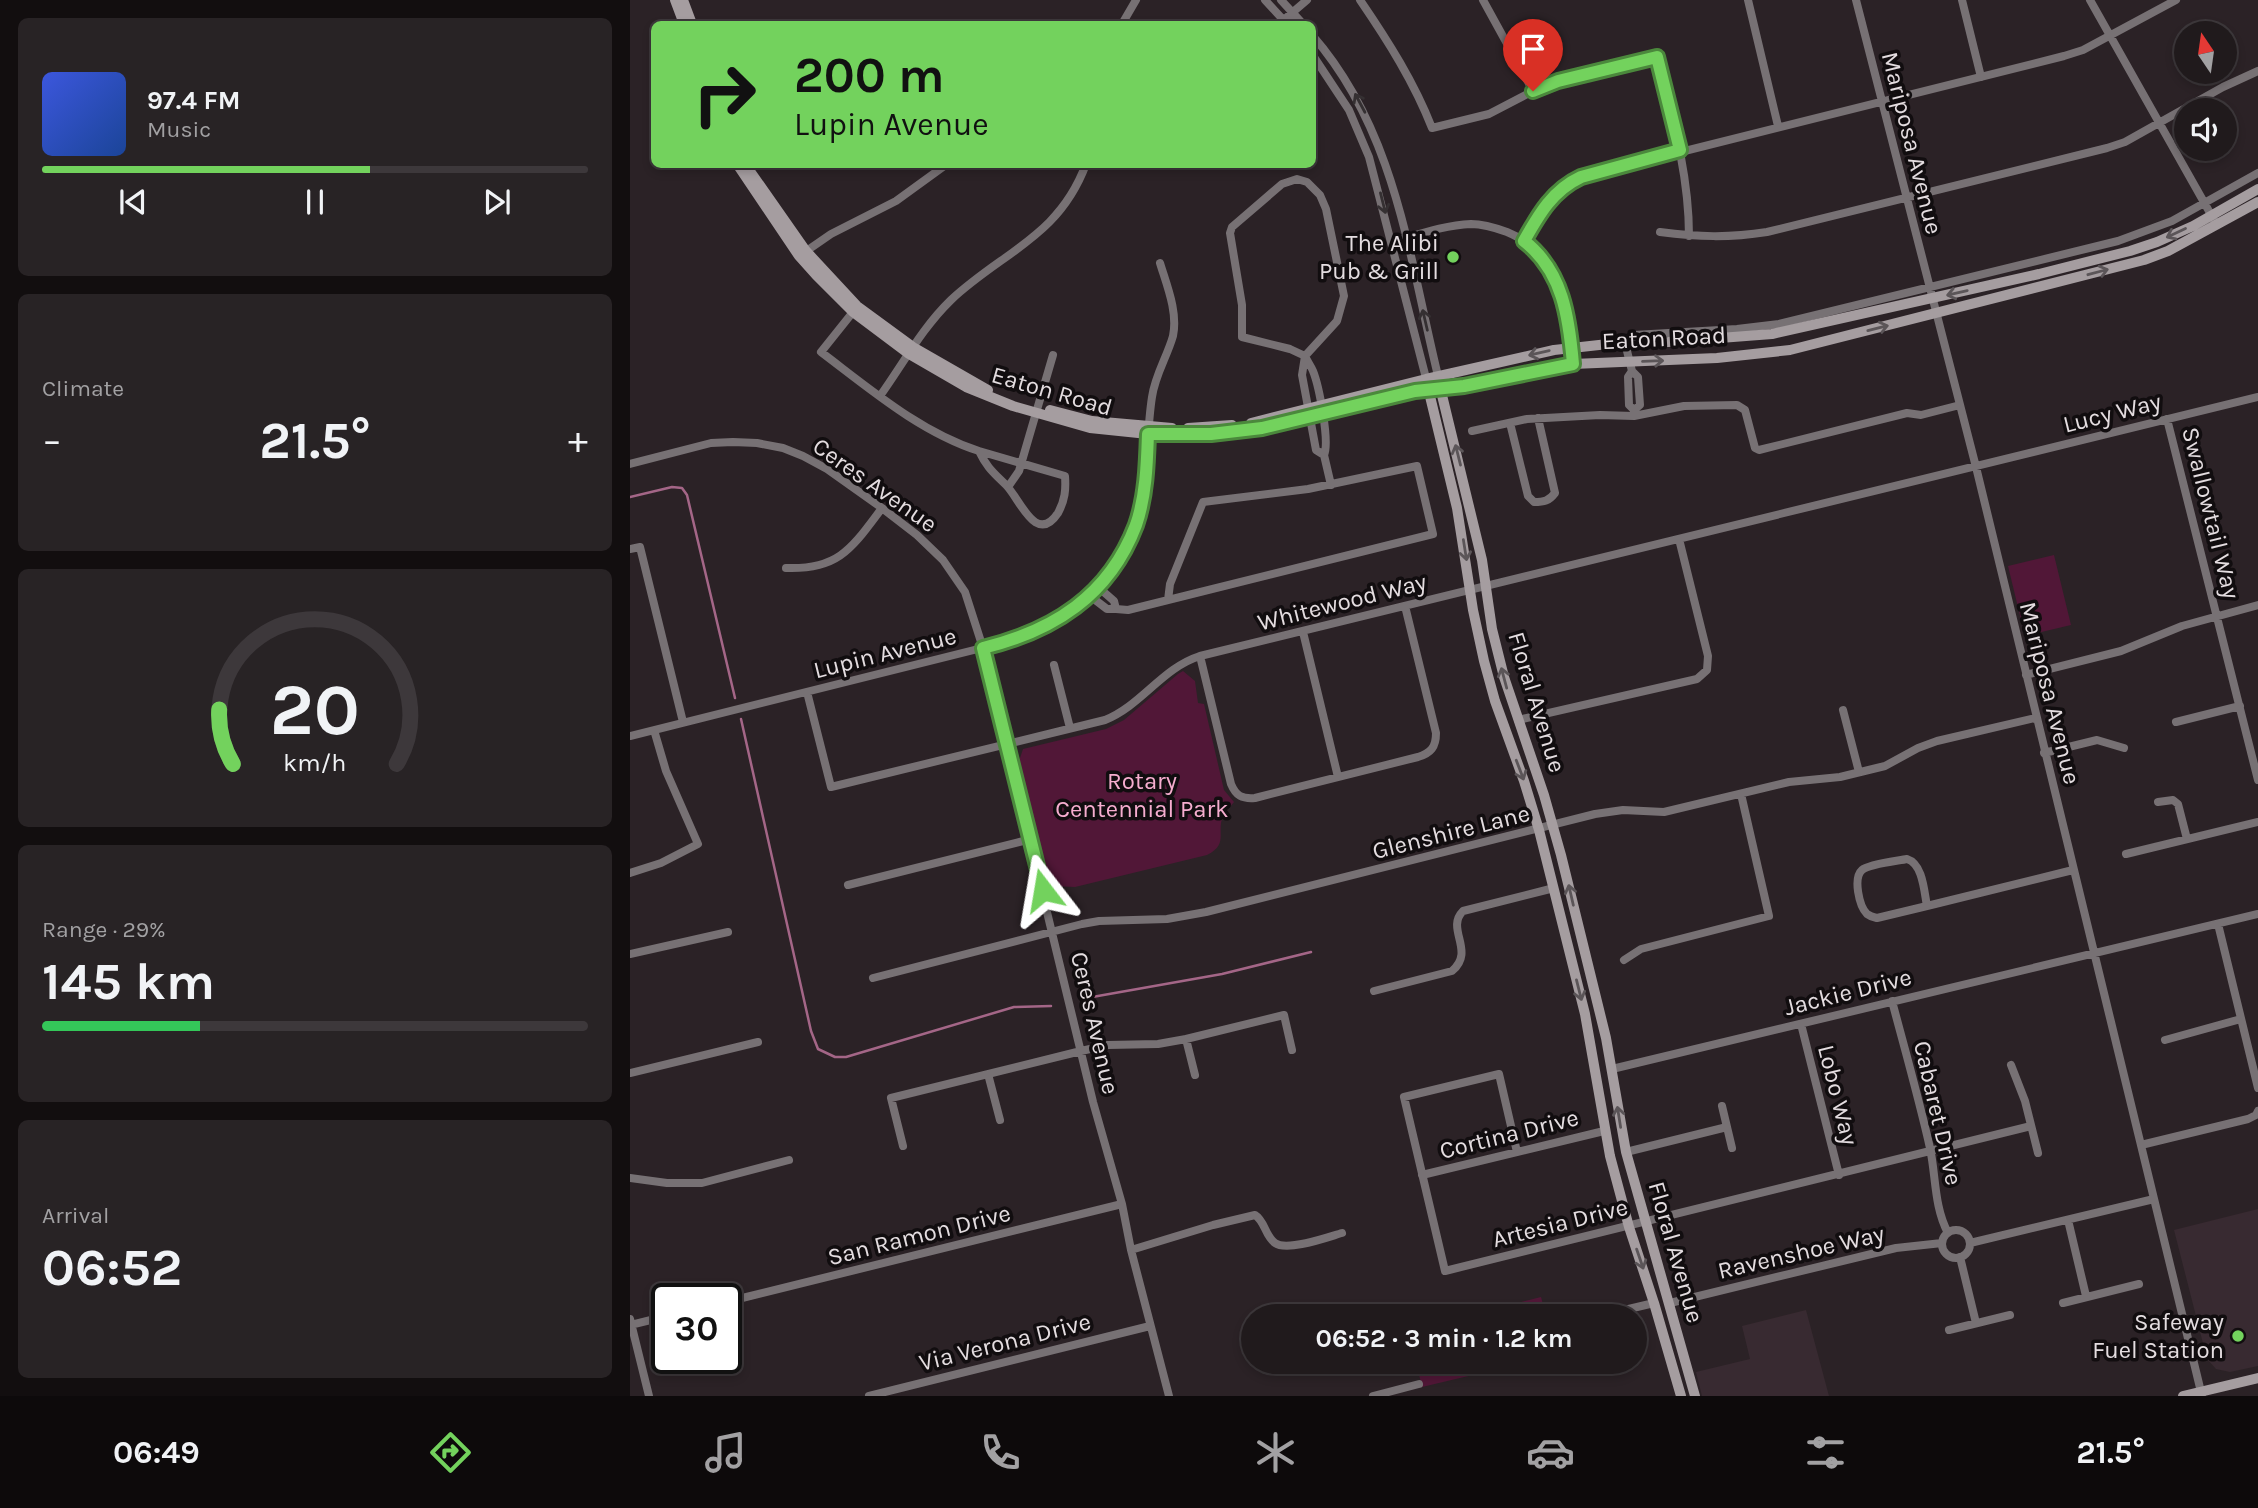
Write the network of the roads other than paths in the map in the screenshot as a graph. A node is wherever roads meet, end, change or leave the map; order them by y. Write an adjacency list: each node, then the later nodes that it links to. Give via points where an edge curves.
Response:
1 (676, 0): 15 (street)
2 (683, 0): 16 (street)
3 (1136, 0): 17 (street)
4 (1265, 0): 18 (street)
5 (1281, 0): 14 (street)
6 (1307, 0): 14 (street)
7 (1360, 0): 26 (street, via 1419,95 1432,128 1489,114)
8 (1748, 0): 29 (street)
9 (1856, 0): 27 (street, Mariposa Avenue)
10 (1962, 0): 25 (street)
11 (2090, 0): 21 (street)
12 (2176, 0): 21 (street)
13 (1488, 2): 26 (street)
14 (1292, 12): 19 (street); 20 (street)
15 (683, 21)
16 (691, 21)
17 (1124, 21)
18 (1281, 21)
19 (1285, 21)
20 (1300, 21)
21 (2109, 36): 25 (street, via 2064,56); 28 (street)
22 (1316, 40): 44 (street, Floral Avenue, one-way to 22, via 1372,127 1336,62)
23 (1316, 60): 46 (street, Floral Avenue, one-way to 46, via 1360,134)
24 (2258, 71): 28 (street)
25 (1981, 77): 27 (street)
26 (1533, 91): 30 (street, via 1657,57)
27 (1881, 101): 29 (street); 37 (street, Mariposa Avenue)
28 (2158, 123): 37 (street, via 2107,148); 39 (street)
29 (1778, 127): 30 (street)
30 (1680, 150): 43 (street); 45 (street, via 1569,183 1547,204)
31 (740, 168): 47 (street, Eaton Road)
32 (748, 168): 47 (street)
33 (941, 168): 47 (street, via 896,201)
34 (1084, 168): 54 (street, via 1072,195 1043,230 963,289)
35 (2258, 173): 39 (street, Eaton Road)
36 (2258, 190): 40 (street, Eaton Road)
37 (1905, 198): 43 (street, via 1767,232); 49 (street, Mariposa Avenue)
38 (2258, 202): 41 (street, Eaton Road)
39 (2204, 204): 40 (street); 49 (street, Eaton Road, via 2133,237)
40 (2211, 214): 41 (street); 49 (street, Eaton Road, one-way to 49, via 2130,251)
41 (2218, 225): 51 (street, Eaton Road, one-way to 41, via 2144,260)
42 (1660, 232): 43 (street)
43 (1689, 236)
44 (1405, 239): 45 (street, via 1472,224); 46 (street); 59 (street, Floral Avenue, one-way to 44)
45 (1524, 241): 53 (street, via 1554,275)
46 (1392, 242): 59 (street, Floral Avenue)
47 (802, 254): 50 (street, Eaton Road); 54 (street)
48 (1160, 263): 70 (street, Lupin Avenue, via 1175,322 1153,392)
49 (1930, 293): 51 (street, Mariposa Avenue); 52 (street, Eaton Road, via 1772,334)
50 (853, 313): 54 (street, Eaton Road); 60 (street, via 821,352)
51 (1937, 313): 58 (street, Eaton Road, one-way to 51, via 1780,351); 62 (street, Mariposa Avenue)
52 (1625, 343): 53 (street, Eaton Road); 58 (street)
53 (1572, 348): 57 (street); 59 (street, Eaton Road, one-way to 59)
54 (911, 351): 60 (street); 64 (street, Eaton Road, via 966,387)
55 (1054, 355): 64 (street)
56 (1305, 356): 56 (street, via 1242,338 1242,305 1230,233 1282,184 1297,179 1320,195 1326,209 1344,296 1337,321); 63 (street, via 1314,372); 65 (street, via 1302,375)
57 (1573, 364): 58 (street, Eaton Road); 59 (street, Eaton Road, via 1464,386)
58 (1631, 366): 66 (street, via 1629,405)
59 (1433, 382): 63 (street, Eaton Road); 83 (street, Floral Avenue, one-way to 59, via 1465,486); 85 (street, Floral Avenue, one-way to 85)
60 (880, 396): 72 (street, via 939,436)
61 (2258, 397): 68 (street, Lucy Way)
62 (1960, 405): 66 (street, via 1921,415 1907,413 1759,450 1745,410 1737,405); 76 (street, Mariposa Avenue)
63 (1322, 409): 65 (street, Eaton Road); 73 (street, via 1328,448)
64 (1038, 410): 70 (street, Eaton Road, via 1090,428); 74 (street)
65 (1310, 413): 70 (street, Eaton Road, via 1236,431 1184,435); 73 (street, via 1316,450)
66 (1634, 413): 67 (street)
67 (1538, 418): 69 (street); 69 (street, via 1555,493 1543,502 1528,496)
68 (2167, 419): 76 (street, Lucy Way); 91 (street, Swallowtail Way)
69 (1510, 422): 71 (street)
70 (1149, 430): 84 (street, Lupin Avenue, via 1136,524 1122,554)
71 (1472, 431)
72 (979, 452): 74 (street); 78 (street)
73 (1324, 455): 77 (street)
74 (1021, 463): 78 (street); 78 (street, via 1065,476 1063,504 1052,522 1037,524)
75 (630, 464): 79 (street, Ceres Avenue, via 711,443 757,443 803,456)
76 (1976, 467): 80 (street, Whitewood Way); 96 (street, Mariposa Avenue)
77 (1331, 485): 87 (street, via 1203,502); 87 (street, via 1417,466 1433,534)
78 (1007, 487)
79 (882, 508): 82 (street, via 841,557 814,567); 93 (street, Ceres Avenue, via 932,548 956,576 973,610)
80 (1679, 539): 83 (street, Whitewood Way); 101 (street, via 1708,656 1707,670 1697,679)
81 (630, 549): 102 (street, via 640,547)
82 (786, 568)
83 (1486, 585): 85 (street, Whitewood Way); 101 (street, Floral Avenue, one-way to 83, via 1498,654)
84 (1097, 587): 86 (street, Lupin Avenue); 90 (street, via 1114,601)
85 (1471, 589): 89 (street, Whitewood Way); 117 (street, Floral Avenue, one-way to 117, via 1492,691)
86 (1090, 596): 90 (street, via 1107,609); 93 (street, Lupin Avenue, via 1044,628)
87 (1168, 600): 90 (street)
88 (2258, 605): 91 (street)
89 (1405, 606): 92 (street, Whitewood Way); 111 (street, via 1436,733 1433,749)
90 (1116, 609)
91 (2217, 615): 96 (street, via 2121,651); 98 (street, Swallowtail Way)
92 (1303, 632): 94 (street, Whitewood Way); 111 (street)
93 (983, 648): 97 (street, Lupin Avenue); 107 (street, Ceres Avenue)
94 (1200, 656): 104 (street, Whitewood Way, via 1171,670 1128,709); 111 (street, via 1234,792 1255,798)
95 (1054, 665): 104 (street)
96 (2026, 675): 100 (street, Mariposa Avenue)
97 (807, 692): 102 (street, Lupin Avenue); 107 (street, Whitewood Way, via 831,787)
98 (2240, 706): 103 (street); 112 (street, Swallowtail Way)
99 (1843, 710): 110 (street)
100 (2035, 718): 109 (street, Mariposa Avenue); 110 (street, Glenshire Lane, via 1937,741 1885,766)
101 (1518, 720): 116 (street, Floral Avenue)
102 (683, 722): 105 (street, Lupin Avenue)
103 (2176, 722)
104 (1070, 728): 107 (street, Whitewood Way)
105 (654, 730): 106 (street, Lupin Avenue); 122 (street, via 666,771 698,844)
106 (630, 736)
107 (1007, 744): 118 (street, Ceres Avenue)
108 (2124, 748): 109 (street, via 2097,740)
109 (2044, 753): 121 (street, Mariposa Avenue)
110 (1859, 772): 113 (street, Glenshire Lane)
111 (1338, 777)
112 (2258, 780)
113 (1741, 794): 116 (street, Glenshire Lane, via 1664,812 1609,812); 132 (street, via 1769,916 1641,949)
114 (2158, 802): 119 (street, via 2178,804)
115 (2258, 822): 119 (street)
116 (1554, 826): 117 (street, Glenshire Lane); 144 (street, Floral Avenue, one-way to 116)
117 (1539, 830): 124 (street, Floral Avenue); 128 (street, Glenshire Lane, via 1186,916 1099,921)
118 (1031, 839): 123 (street); 128 (street, Ceres Avenue)
119 (2187, 839): 120 (street)
120 (2126, 854)
121 (2073, 870): 125 (street); 130 (street, Mariposa Avenue)
122 (630, 873)
123 (848, 886)
124 (1554, 888): 134 (street, via 1463,911 1456,923 1463,953 1458,966); 155 (street, Floral Avenue, one-way to 155, via 1585,1014)
125 (1927, 906): 125 (street, via 1871,917 1863,906 1859,875 1867,868 1913,861)
126 (2258, 914): 127 (street, Jackie Drive)
127 (2218, 923): 130 (street, Jackie Drive); 136 (street)
128 (1053, 931): 133 (street, Glenshire Lane); 142 (street, Ceres Avenue)
129 (728, 932): 131 (street)
130 (2094, 953): 135 (street, Jackie Drive); 156 (street, Mariposa Avenue)
131 (630, 954)
132 (1624, 960)
133 (873, 978)
134 (1374, 991)
135 (1892, 1001): 137 (street, Jackie Drive); 159 (street, Cabaret Drive)
136 (2241, 1019): 139 (street); 145 (street)
137 (1801, 1024): 144 (street, Jackie Drive); 165 (street, Lobo Way)
138 (1186, 1039): 141 (street, via 1284,1015); 142 (street); 148 (street)
139 (2165, 1040)
140 (758, 1042): 146 (street)
141 (1292, 1050)
142 (1082, 1051): 147 (street); 168 (street, Ceres Avenue)
143 (2011, 1065): 153 (street)
144 (1612, 1069): 161 (street, Floral Avenue, one-way to 144)
145 (2256, 1071): 149 (street)
146 (630, 1073)
147 (988, 1074): 152 (street); 157 (street, via 891,1098)
148 (1195, 1075)
149 (2258, 1088)
150 (1722, 1106): 154 (street)
151 (2257, 1116): 156 (street)
152 (1000, 1120)
153 (2031, 1126): 159 (street, Artesia Drive); 162 (street)
154 (1727, 1127): 158 (street); 161 (street)
155 (1604, 1131): 160 (street, Cortina Drive); 171 (street, Floral Avenue)
156 (2141, 1144): 167 (street, Mariposa Avenue)
157 (903, 1146)
158 (1732, 1148)
159 (1930, 1150): 165 (street, Artesia Drive); 173 (street, Cabaret Drive)
160 (1517, 1152): 164 (street, Cortina Drive); 164 (street, Artesia Drive, via 1499,1074 1404,1097)
161 (1626, 1152): 170 (street, Floral Avenue)
162 (2038, 1153)
163 (789, 1160): 166 (street, via 702,1183)
164 (1422, 1175): 171 (street, Artesia Drive, via 1446,1271)
165 (1839, 1175): 170 (street, Artesia Drive)
166 (630, 1178)
167 (2154, 1199): 169 (street); 193 (street, Mariposa Avenue)
168 (1122, 1204): 176 (street, Ceres Avenue); 180 (street, San Ramon Drive)
169 (2068, 1220): 175 (street); 179 (street)
170 (1645, 1222): 171 (street, Artesia Drive); 182 (street, Floral Avenue)
171 (1629, 1227): 181 (street, Floral Avenue, one-way to 181)
172 (1342, 1233): 176 (street, via 1278,1244 1255,1215)
173 (1948, 1233): 174 (street); 175 (street, via 1964,1232)
174 (1942, 1243): 177 (street, via 1946,1253); 182 (street, Ravenshoe Way, via 1896,1248)
175 (1970, 1243): 177 (street)
176 (1131, 1250): 189 (street, Ceres Avenue)
177 (1960, 1257): 188 (street)
178 (2139, 1284): 179 (street)
179 (2086, 1296): 183 (street)
180 (742, 1298)
181 (1654, 1303): 184 (street); 198 (street, Floral Avenue)
182 (1670, 1303): 199 (street, Floral Avenue)
183 (2063, 1303)
184 (1647, 1305)
185 (2010, 1315): 188 (street)
186 (651, 1319): 187 (street)
187 (630, 1323): 194 (street)
188 (1976, 1324): 190 (street)
189 (1150, 1326): 195 (street, Via Verona Drive); 196 (street, Ceres Avenue)
190 (1949, 1330)
191 (2258, 1377): 193 (street)
192 (1419, 1384): 197 (street)
193 (2201, 1394): 200 (street)
194 (649, 1396)
195 (869, 1396)
196 (1169, 1396)
197 (1373, 1396)
198 (1681, 1396)
199 (1695, 1396)
200 (2183, 1396)

